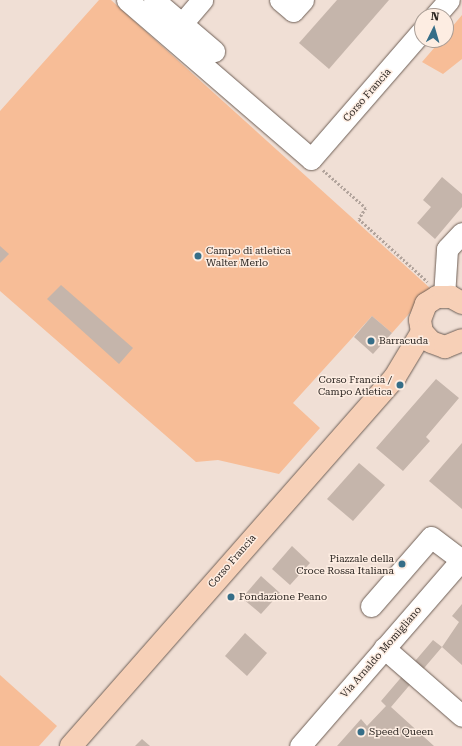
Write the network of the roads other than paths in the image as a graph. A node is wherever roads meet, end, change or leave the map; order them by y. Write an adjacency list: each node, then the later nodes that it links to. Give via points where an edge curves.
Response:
1 (127, 0): 6 (street)
2 (154, 0): 6 (street)
3 (202, 0): 6 (street)
4 (449, 0): 5 (street)
5 (442, 8)
6 (176, 30): 7 (street, Corso Francia, via 311,159); 8 (street)
7 (414, 41)
8 (214, 50)
9 (462, 233): 10 (street, via 448,249)
10 (450, 294): 11 (main road, via 431,300 422,310)
11 (430, 339): 12 (main road); 17 (main road, Corso Francia)
12 (461, 342)
13 (461, 559): 14 (street, via 431,537); 15 (street, Via Arnaldo Momigliano)
14 (371, 606)
15 (384, 648): 16 (street); 18 (street, Via Arnaldo Momigliano)
16 (462, 716)
17 (71, 746)
18 (300, 746)

